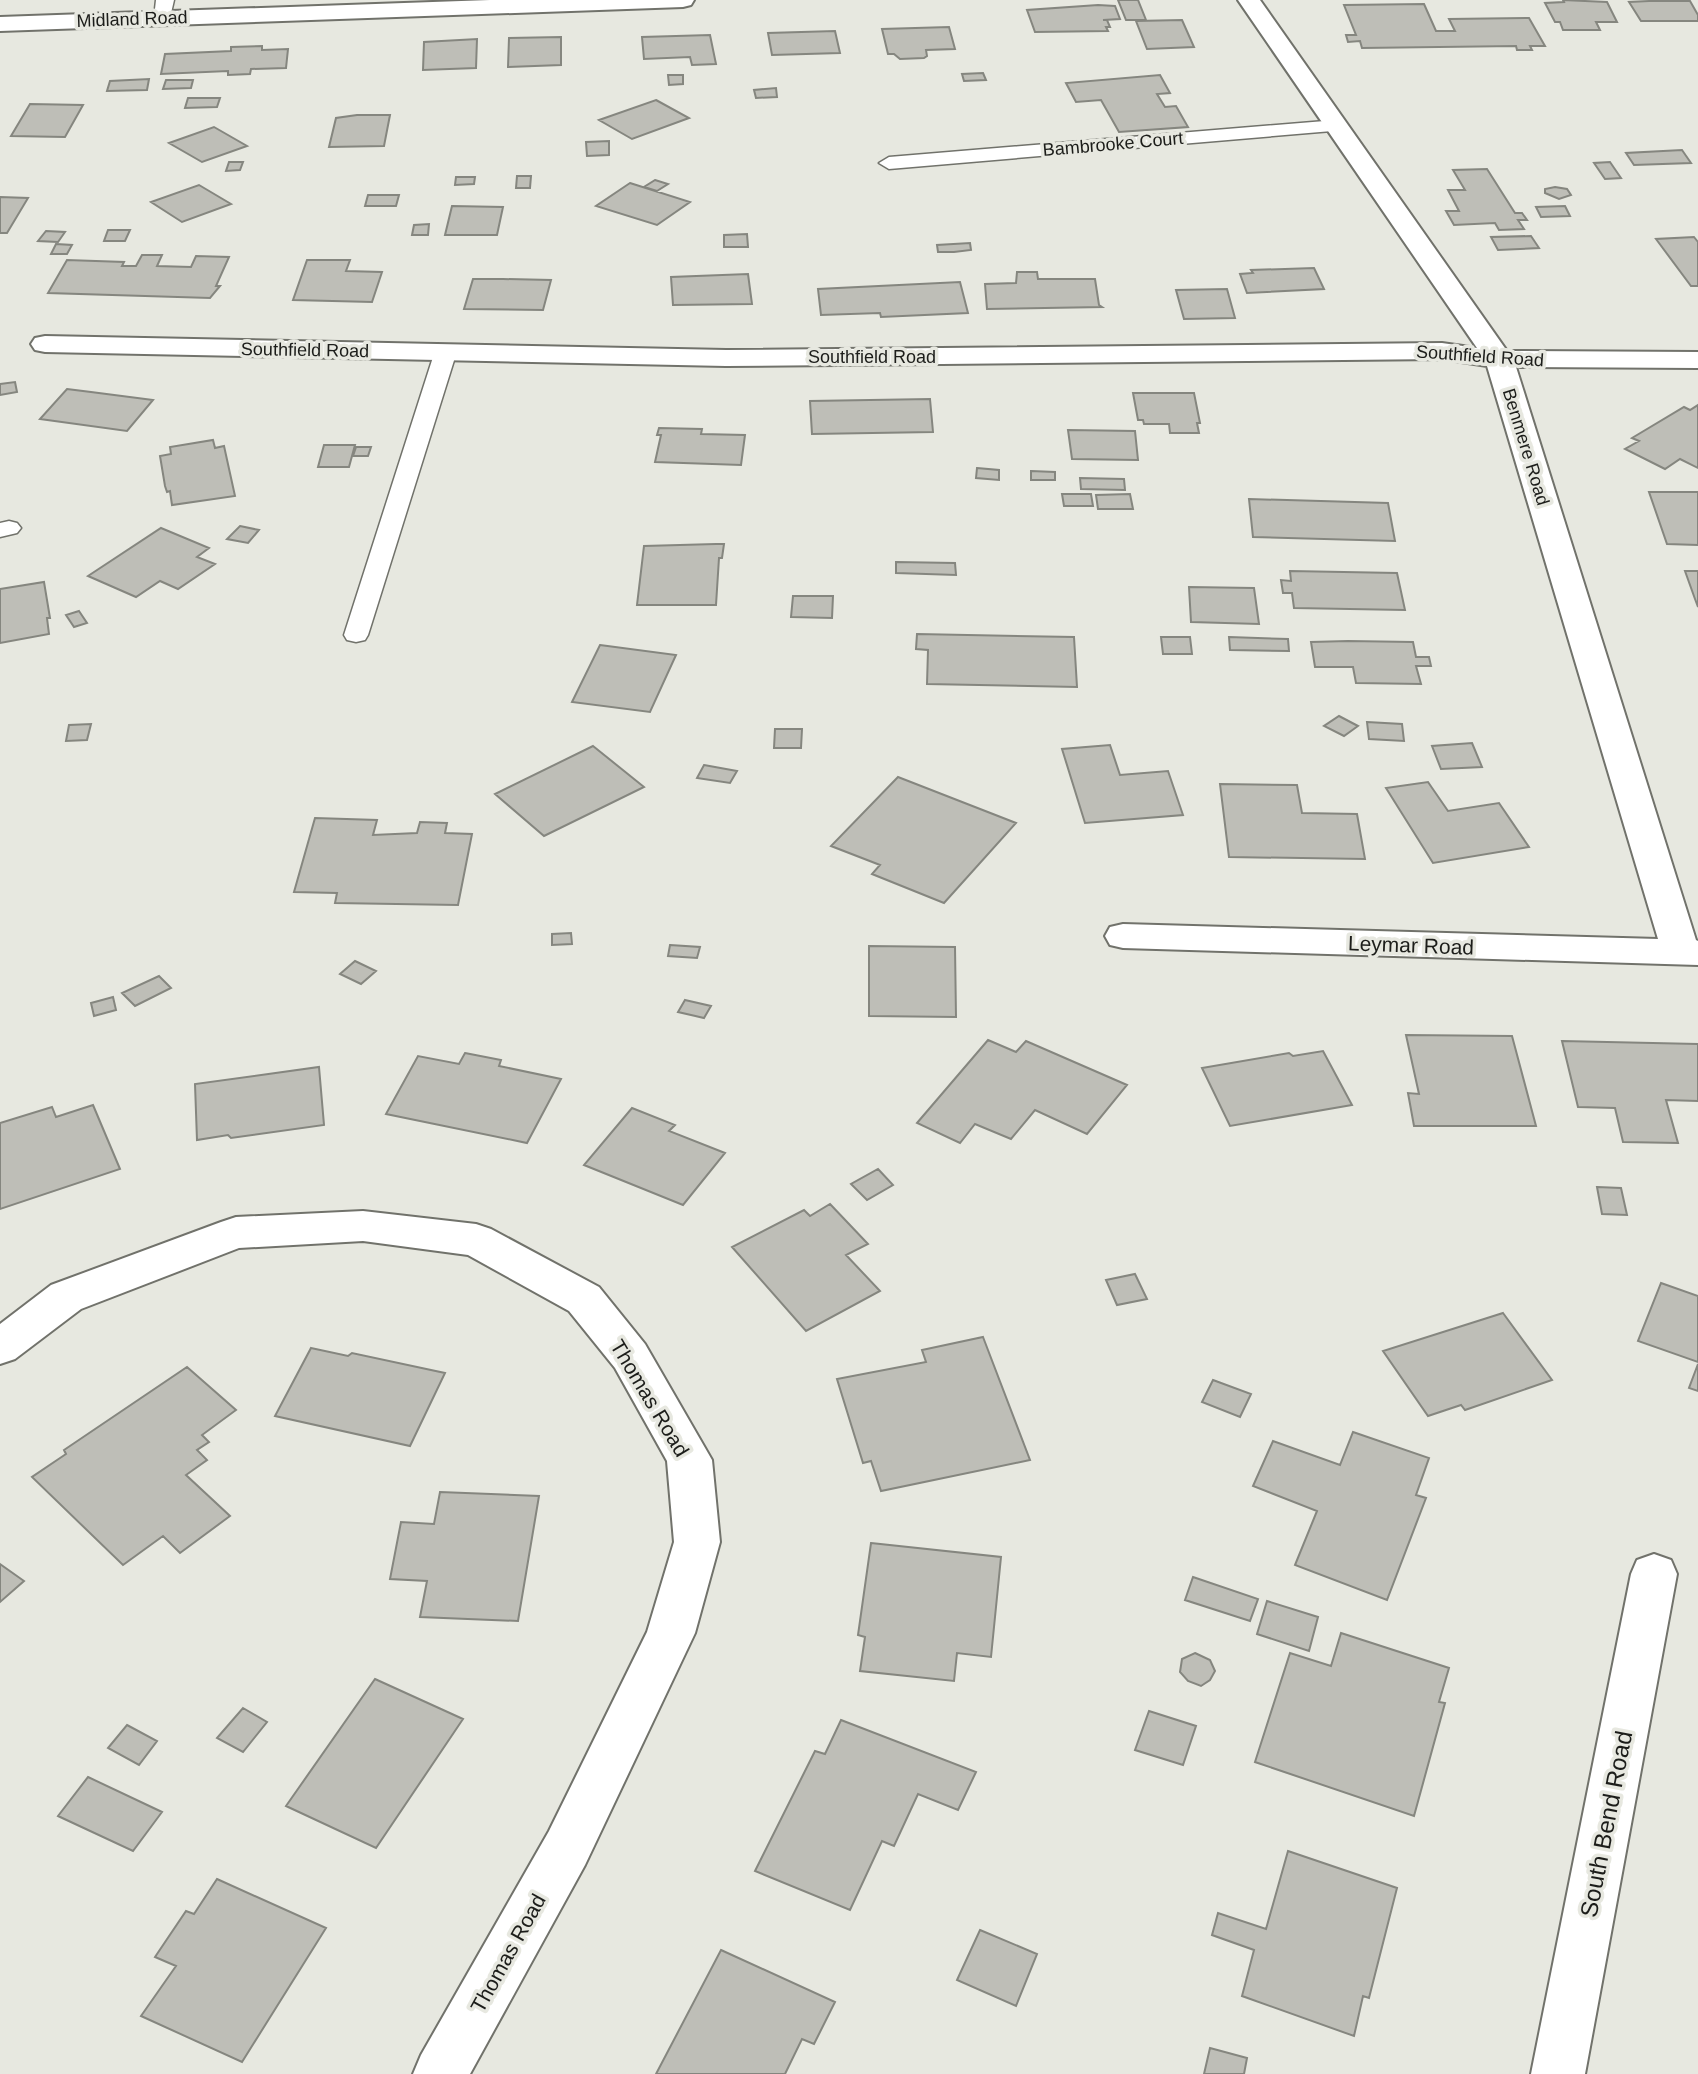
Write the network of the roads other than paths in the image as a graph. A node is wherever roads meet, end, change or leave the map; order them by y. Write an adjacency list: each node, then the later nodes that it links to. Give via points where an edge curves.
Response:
1 (683, 0): 3 (street, Midland Road)
2 (1249, 0): 5 (street, Benmere Road)
3 (164, 9): 4 (street, Midland Road)
4 (0, 24)
5 (1337, 126): 6 (lane, Bambrooke Court); 9 (street, Benmere Road)
6 (888, 163)
7 (45, 344): 8 (street, Southfield Road)
8 (445, 354): 9 (street, Southfield Road, via 740,358 1441,351); 11 (lane)
9 (1499, 359): 10 (street, Southfield Road); 13 (street, Benmere Road)
10 (1698, 360)
11 (356, 635)
12 (1124, 936): 13 (street, Leymar Road)
13 (1690, 953)
14 (0, 1347): 16 (street, Thomas Road, via 66,1297 236,1233 363,1226 475,1240 584,1299 630,1356 689,1461 697,1542 671,1633 637,1705 567,1848)
15 (1654, 1574): 17 (street, South Bend Road)
16 (440, 2074)
17 (1558, 2074)

